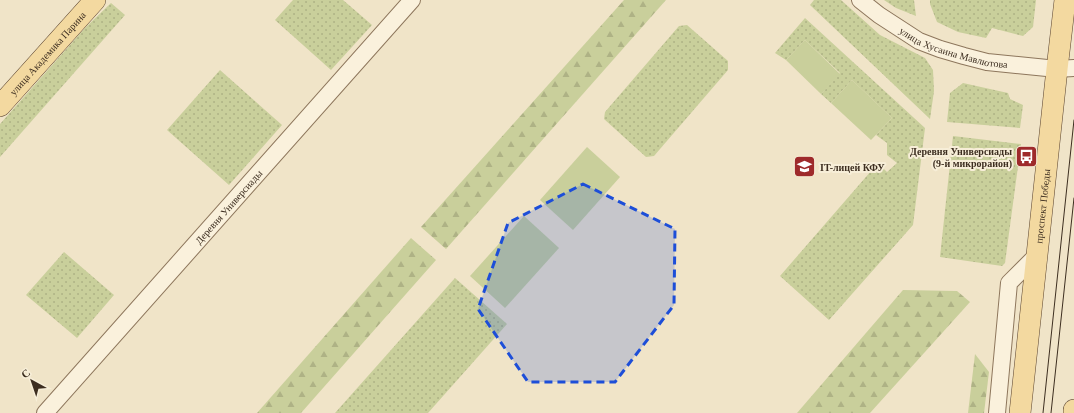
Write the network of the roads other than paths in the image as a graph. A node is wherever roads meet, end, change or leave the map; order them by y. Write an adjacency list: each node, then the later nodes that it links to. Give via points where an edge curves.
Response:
1 (76, 0): 6 (main road, улица Академика Парина)
2 (95, 0): 6 (main road, улица Академика Парина)
3 (412, 0): 11 (street, Деревня Универсиады)
4 (860, 0): 7 (street, улица Хусаина Мавлютова, via 919,40 940,49 987,62)
5 (1066, 0): 7 (main road, проспект Победы)
6 (45, 46): 8 (main road, улица Академика Парина); 9 (main road, улица Академика Парина)
7 (1068, 71): 10 (main road, проспект Победы)
8 (0, 87)
9 (0, 106)
10 (1037, 255): 12 (street, via 1009,283); 13 (main road, проспект Победы)
11 (45, 413)
12 (997, 413)
13 (1020, 413)

